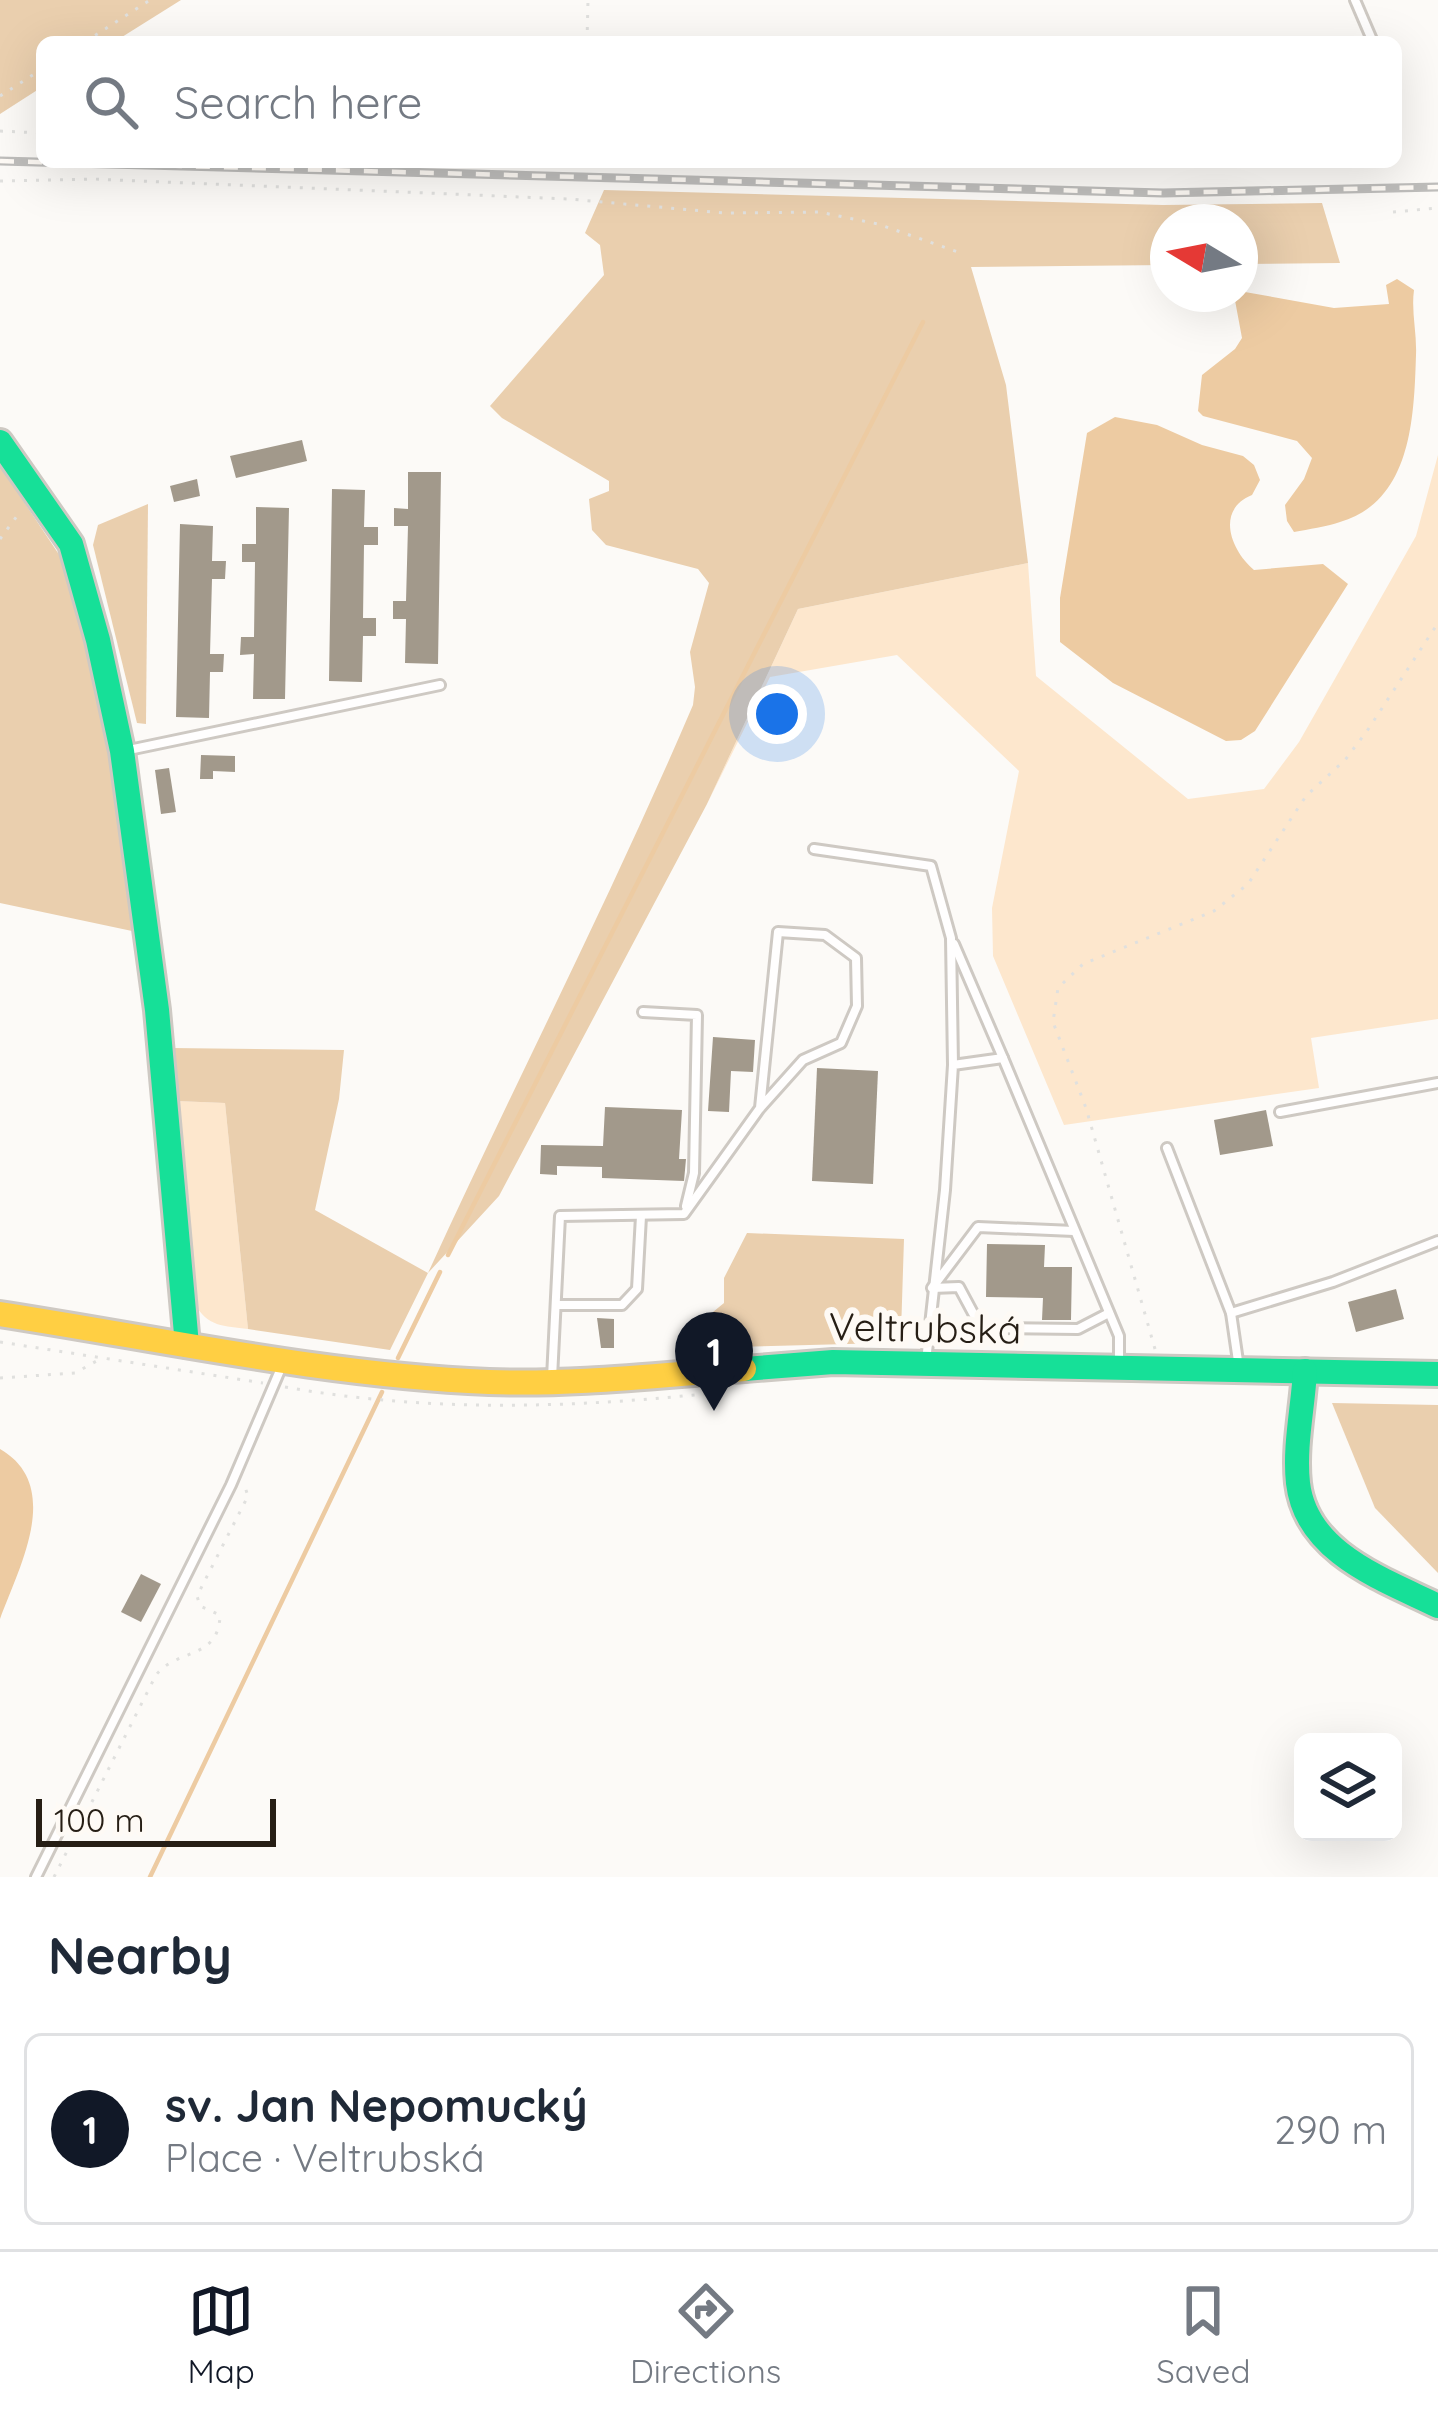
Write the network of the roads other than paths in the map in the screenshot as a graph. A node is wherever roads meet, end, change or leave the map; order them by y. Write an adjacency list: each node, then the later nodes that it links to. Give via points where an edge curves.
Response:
1 (1355, 0): 2 (lane)
2 (1370, 36)
3 (0, 442): 5 (street, via 71,544)
4 (440, 685): 5 (lane)
5 (122, 751): 24 (street, via 157,1010)
6 (814, 849): 7 (lane, via 931,866)
7 (951, 938): 9 (lane); 10 (lane)
8 (643, 1012): 15 (lane, via 698,1015 694,1173)
9 (1003, 1058): 10 (lane); 17 (lane)
10 (953, 1065): 19 (lane)
11 (1438, 1083): 13 (lane)
12 (760, 1108): 12 (lane, via 778,932 825,935 856,958 857,1006 841,1043 803,1060); 15 (lane)
13 (1280, 1112)
14 (1167, 1148): 22 (lane)
15 (684, 1214): 16 (lane)
16 (641, 1215): 20 (lane, via 637,1289 622,1305); 20 (lane, via 560,1216)
17 (1074, 1231): 19 (lane, via 978,1227); 21 (lane)
18 (1438, 1240): 22 (lane)
19 (932, 1288): 21 (lane, via 959,1287 981,1328 1078,1329); 26 (lane)
20 (556, 1305): 31 (lane)
21 (1109, 1313): 27 (lane)
22 (1231, 1313): 28 (lane)
23 (0, 1314): 24 (street, Veltrubská)
24 (187, 1345): 25 (street, Veltrubská)
25 (284, 1359): 31 (street, Veltrubská, via 412,1377); 33 (lane, via 233,1480)
26 (926, 1362): 27 (street, Veltrubská); 31 (street, Veltrubská, via 783,1364)
27 (1120, 1367): 28 (street, Veltrubská)
28 (1239, 1370): 29 (street, Veltrubská)
29 (1305, 1371): 30 (street, Veltrubská); 32 (street, via 1297,1477 1306,1518 1330,1546)
30 (1438, 1374)
31 (552, 1383)
32 (1438, 1606)
33 (36, 1877)

